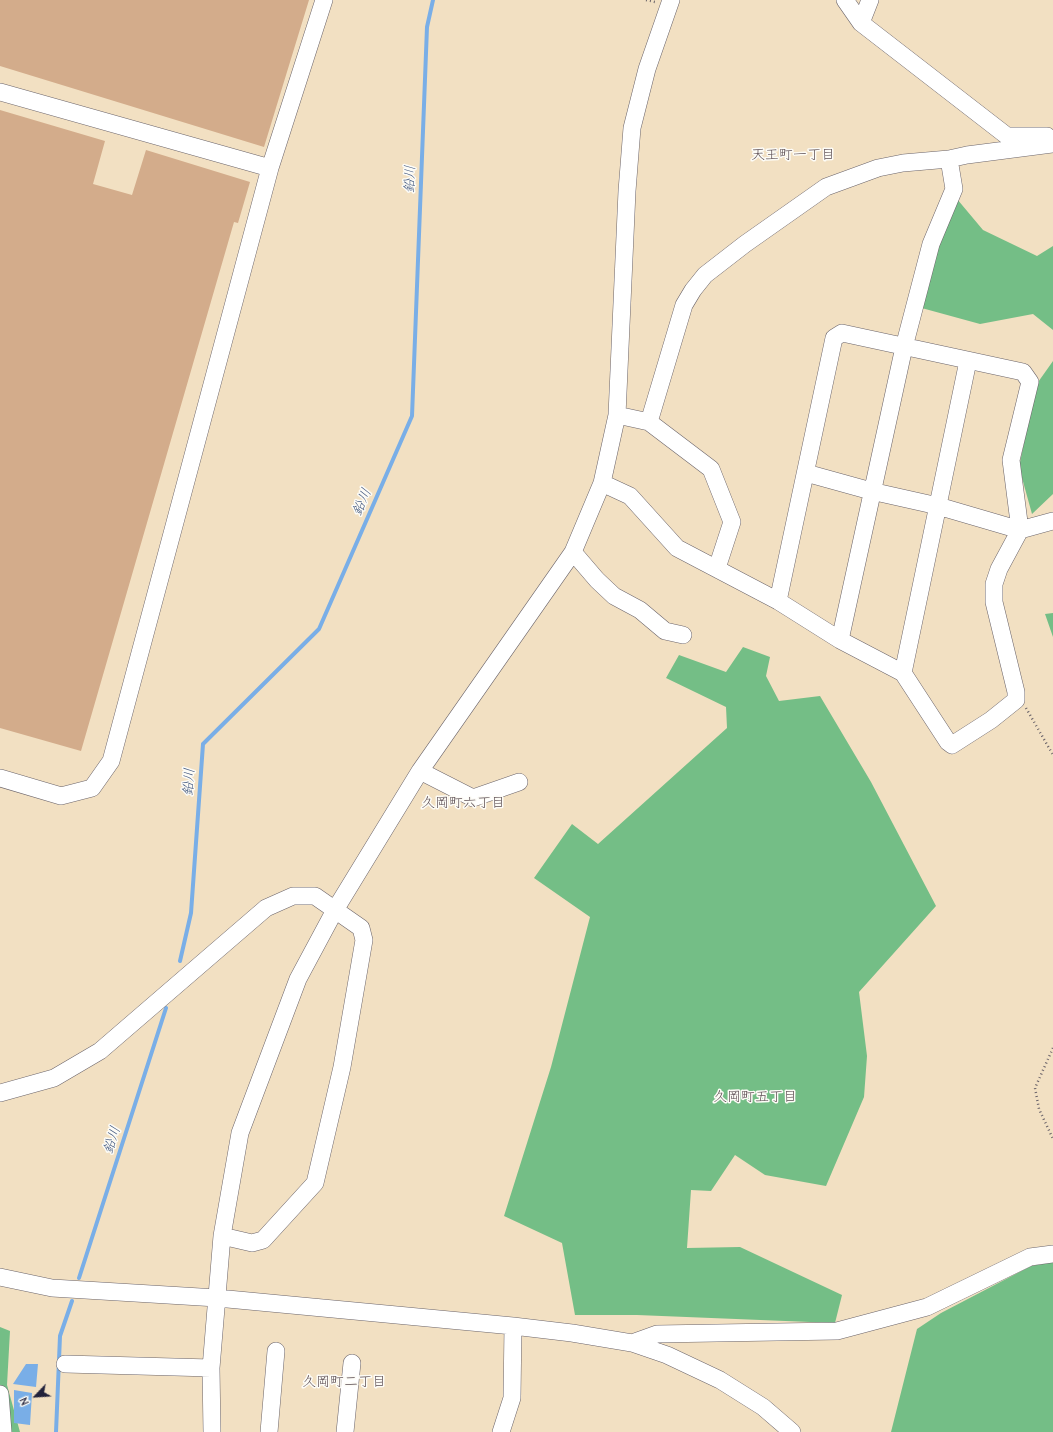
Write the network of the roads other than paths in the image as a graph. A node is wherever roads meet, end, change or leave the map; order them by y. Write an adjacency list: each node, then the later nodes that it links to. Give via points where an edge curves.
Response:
1 (324, 0): 10 (street)
2 (671, 0): 13 (street, via 647,69 632,128)
3 (845, 0): 5 (street)
4 (870, 0): 5 (street)
5 (861, 23): 7 (street, via 1007,136)
6 (0, 92): 10 (street)
7 (1053, 138)
8 (1053, 144): 9 (street)
9 (949, 159): 11 (street, via 954,189 931,244); 14 (street, via 903,162 878,168 826,187 705,275 684,306)
10 (270, 168): 28 (street, via 111,761 92,788 61,796)
11 (904, 347): 12 (street); 15 (street, via 842,333 834,338); 17 (street)
12 (968, 360): 18 (street); 20 (street, via 1023,372 1030,382 1011,460)
13 (617, 415): 14 (street); 16 (street)
14 (649, 422): 22 (street, via 711,469 732,522)
15 (806, 473): 17 (street); 23 (street)
16 (602, 483): 21 (street); 22 (street, via 630,496 677,548)
17 (871, 491): 18 (street); 25 (street)
18 (938, 506): 20 (street); 26 (street)
19 (1053, 520): 20 (street)
20 (1020, 530): 26 (street, via 999,569 994,584 994,602 1016,700 952,745)
21 (573, 552): 24 (street, via 596,580 614,596 640,610 665,631); 27 (street)
22 (717, 568): 23 (street)
23 (778, 601): 25 (street)
24 (683, 635)
25 (840, 640): 26 (street)
26 (903, 673)
27 (420, 772): 29 (street, via 473,798); 30 (street)
28 (0, 778)
29 (519, 782)
30 (335, 910): 31 (street, via 315,896 293,896 266,908 100,1051 54,1078); 32 (street, via 298,979 240,1133); 32 (street, via 361,928 364,940 342,1066 314,1183 263,1240 252,1243)
31 (0, 1093)
32 (222, 1236): 35 (street)
33 (1053, 1254): 37 (street, via 1030,1257 928,1307 837,1331 657,1334)
34 (0, 1277): 35 (street, via 52,1288)
35 (217, 1298): 36 (street); 41 (street)
36 (513, 1326): 37 (street); 47 (street, via 512,1398)
37 (632, 1343): 48 (street, via 668,1355 720,1380 763,1407)
38 (276, 1351): 45 (street)
39 (352, 1363): 46 (street)
40 (65, 1364): 41 (street)
41 (211, 1368): 44 (street)
42 (0, 1394): 43 (street)
43 (3, 1432)
44 (212, 1432)
45 (269, 1432)
46 (345, 1432)
47 (501, 1432)
48 (792, 1432)

